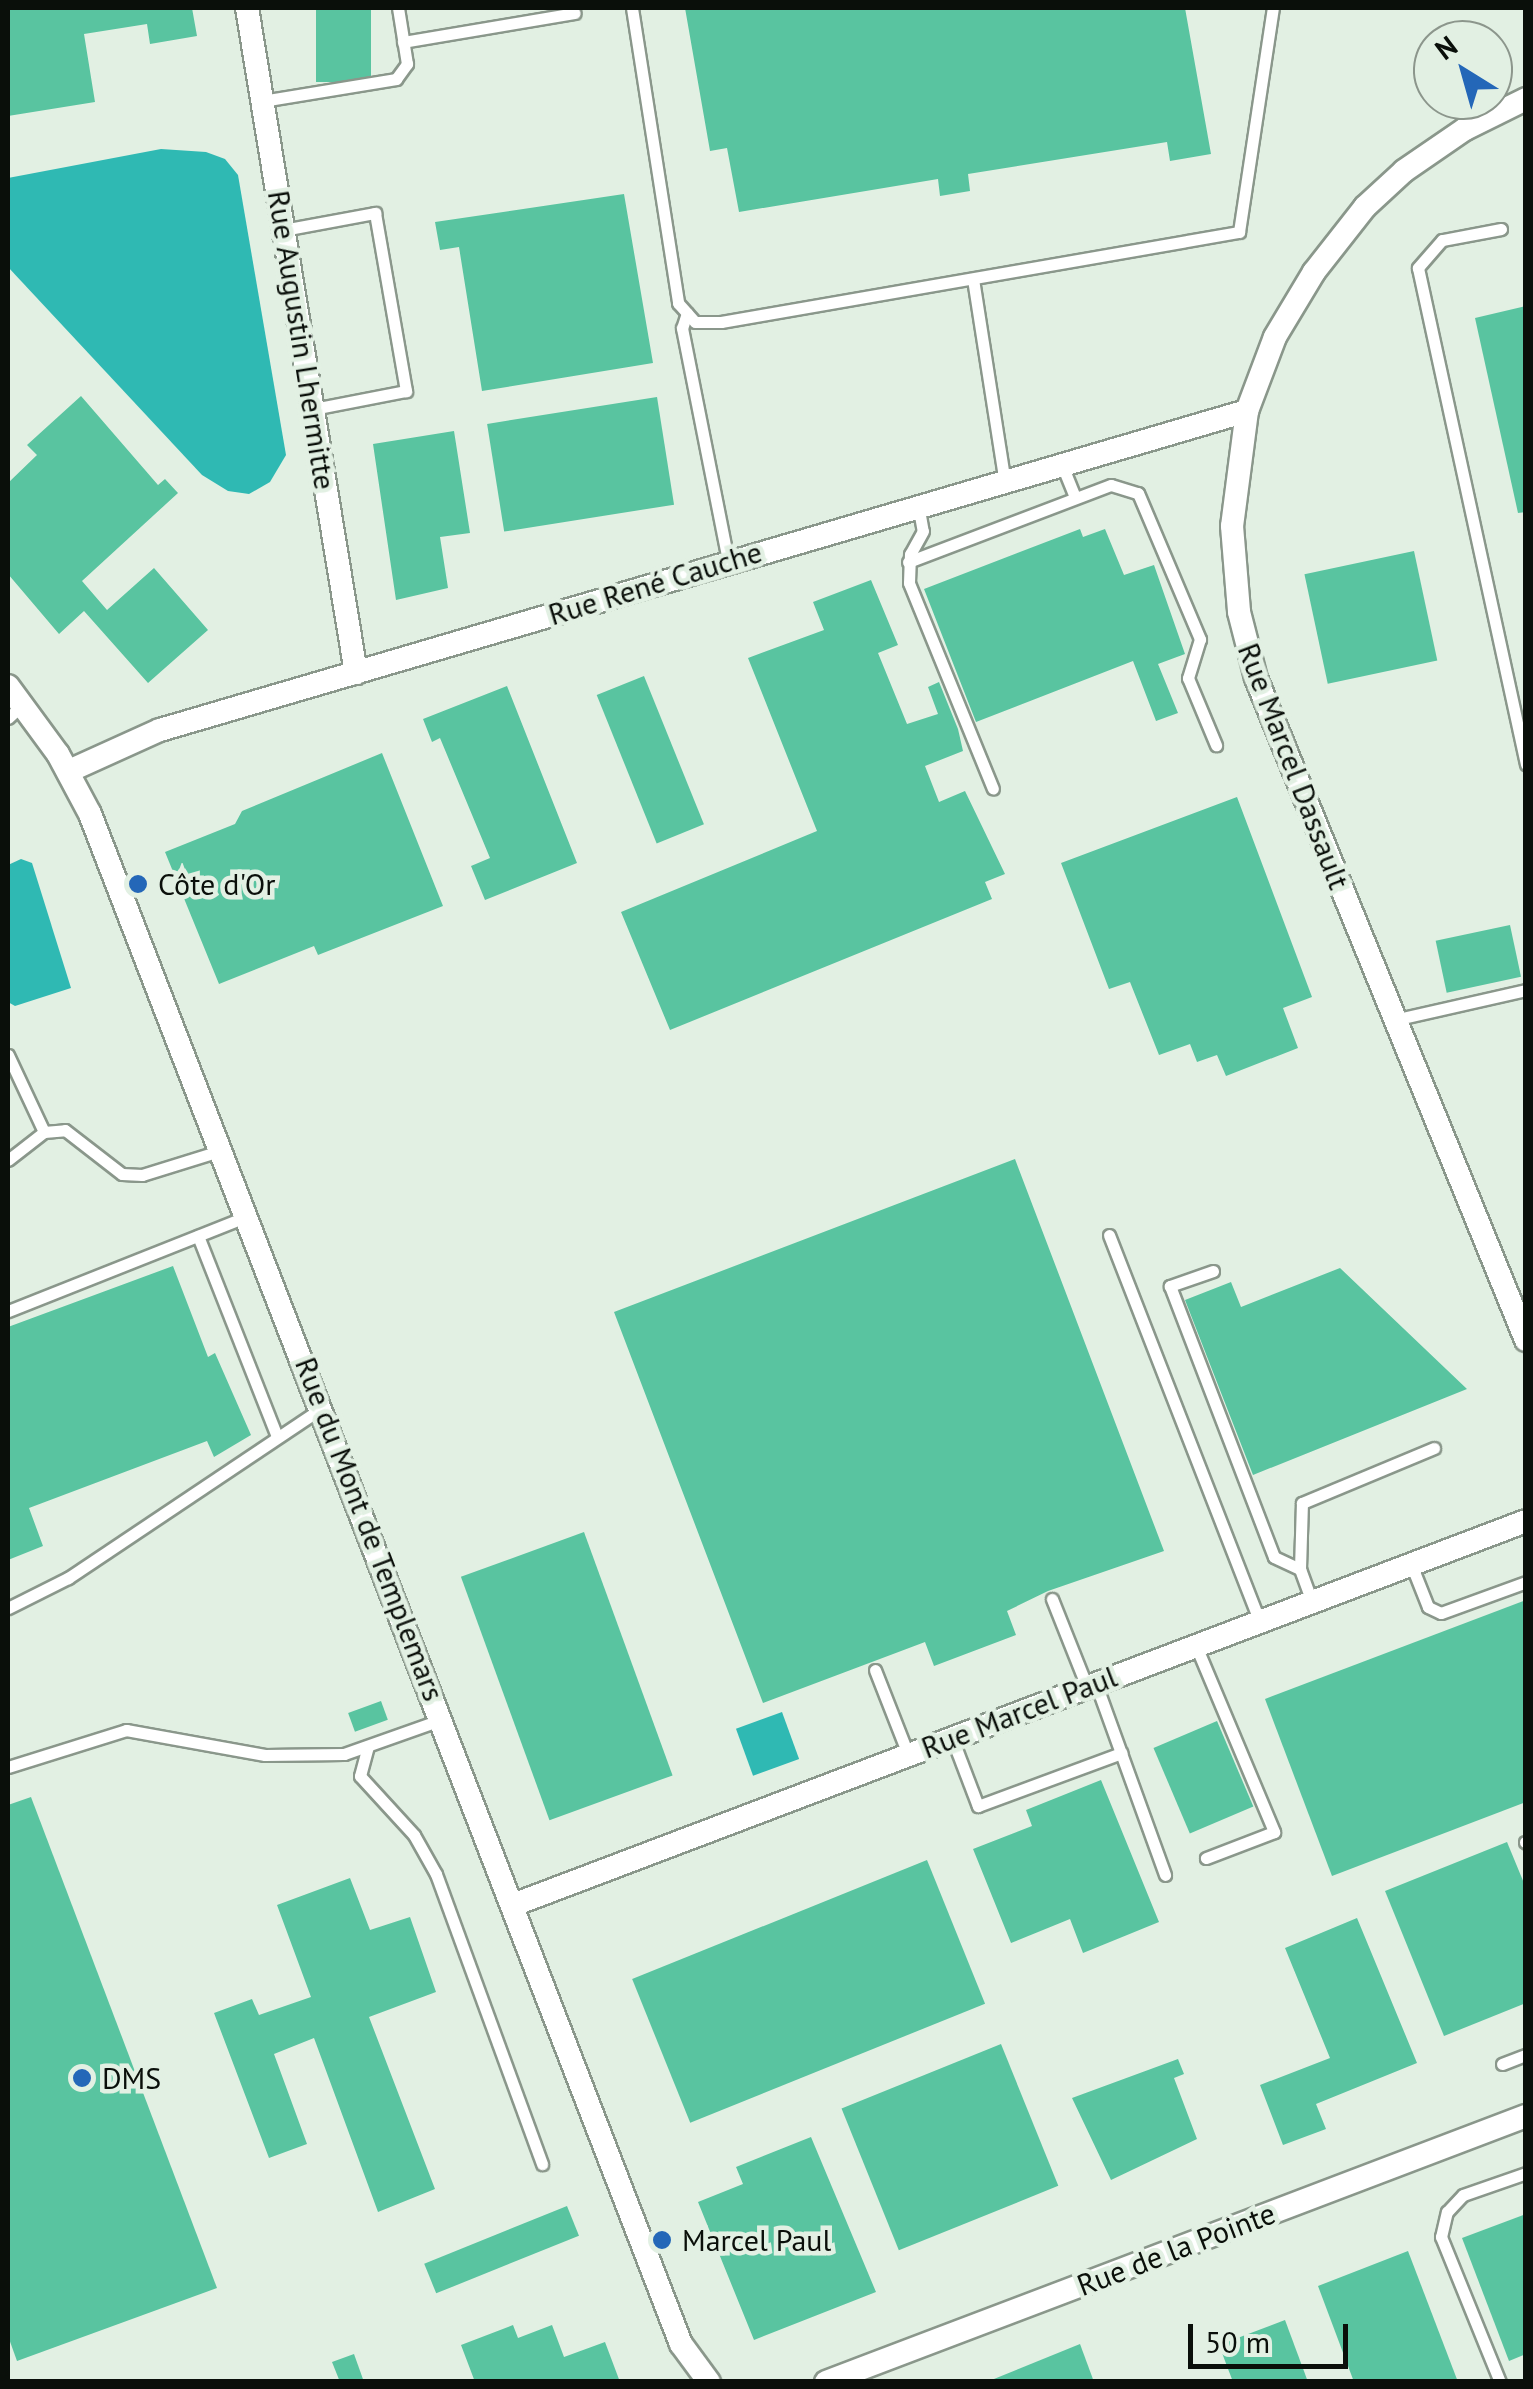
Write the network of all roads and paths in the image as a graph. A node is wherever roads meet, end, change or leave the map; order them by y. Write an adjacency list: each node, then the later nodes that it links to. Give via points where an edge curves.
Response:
1 (246, 8): 8 (street, Rue Augustin Lhermitte)
2 (398, 8): 6 (lane)
3 (632, 8): 12 (lane, via 678,303)
4 (1273, 8): 11 (lane, via 1239,232)
5 (575, 13): 6 (lane)
6 (404, 42): 8 (lane, via 407,64 396,80)
7 (1526, 100): 14 (street, Rue Marcel Dassault, via 1446,141 1365,207 1286,317)
8 (262, 101): 10 (street, Rue Augustin Lhermitte)
9 (1500, 228): 25 (lane, via 1442,240 1418,268)
10 (284, 230): 13 (street, Rue Augustin Lhermitte); 13 (lane, via 375,212 406,391)
11 (973, 279): 12 (lane, via 721,322 695,322); 16 (lane)
12 (687, 313): 19 (lane, via 686,346)
13 (313, 409): 21 (street, Rue Augustin Lhermitte)
14 (1246, 410): 15 (street, Rue René Cauche); 29 (street, Rue Marcel Dassault, via 1232,526 1243,633)
15 (1060, 460): 16 (street, Rue René Cauche); 17 (lane)
16 (1004, 478): 18 (street, Rue René Cauche)
17 (1075, 498): 20 (lane); 24 (lane, via 1111,485 1144,501 1200,639 1188,678)
18 (918, 504): 19 (street, Rue René Cauche); 20 (lane, via 923,531)
19 (728, 562): 21 (street, Rue René Cauche)
20 (908, 562): 27 (lane, via 909,583)
21 (356, 673): 26 (street, Rue René Cauche, via 138,738)
22 (8, 686): 23 (street, Rue du Mont de Templemars)
23 (15, 711): 26 (street, Rue du Mont de Templemars)
24 (1216, 745)
25 (1526, 764)
26 (69, 771): 32 (street, Rue du Mont de Templemars)
27 (993, 789)
28 (1526, 990): 29 (lane)
29 (1394, 1020): 39 (street, Rue Marcel Dassault)
30 (8, 1056): 31 (lane)
31 (44, 1132): 32 (lane, via 65,1130 122,1174 142,1175); 33 (lane)
32 (224, 1149): 34 (street, Rue du Mont de Templemars)
33 (8, 1160)
34 (250, 1216): 36 (lane); 41 (street, Rue du Mont de Templemars)
35 (1109, 1235): 51 (lane)
36 (198, 1236): 38 (lane); 42 (lane)
37 (1213, 1270): 46 (lane, via 1170,1286 1274,1557)
38 (8, 1310)
39 (1520, 1314): 40 (street, Rue Marcel Dassault)
40 (1526, 1340)
41 (323, 1406): 42 (lane); 55 (street, Rue du Mont de Templemars)
42 (277, 1438): 50 (lane, via 68,1578)
43 (1434, 1448): 46 (lane, via 1302,1503)
44 (1526, 1520): 45 (street, Rue Marcel Paul)
45 (1411, 1564): 47 (lane, via 1428,1606 1441,1613); 49 (street, Rue Marcel Paul)
46 (1300, 1569): 49 (lane)
47 (1526, 1582)
48 (1052, 1599): 54 (lane)
49 (1312, 1602): 51 (street, Rue Marcel Paul)
50 (8, 1608)
51 (1260, 1622): 52 (street, Rue Marcel Paul)
52 (1196, 1646): 54 (street, Rue Marcel Paul); 61 (lane, via 1274,1832)
53 (875, 1670): 59 (lane)
54 (1092, 1685): 56 (street, Rue Marcel Paul); 58 (lane)
55 (442, 1719): 57 (lane); 63 (street, Rue du Mont de Templemars)
56 (952, 1738): 58 (lane, via 978,1806); 59 (street, Rue Marcel Paul)
57 (368, 1746): 60 (lane, via 344,1754 265,1754 126,1730); 67 (lane, via 360,1776 414,1834 436,1874)
58 (1121, 1752): 62 (lane)
59 (908, 1754): 63 (street, Rue Marcel Paul)
60 (8, 1767)
61 (1206, 1858)
62 (1165, 1875)
63 (513, 1904): 70 (street, Rue du Mont de Templemars, via 680,2344)
64 (1526, 2055): 65 (lane)
65 (1502, 2064)
66 (1526, 2116): 69 (street, Rue de la Pointe)
67 (542, 2164)
68 (1526, 2174): 72 (lane, via 1463,2195 1446,2212 1441,2237)
69 (863, 2375): 71 (street, Rue de la Pointe)
70 (709, 2382)
71 (826, 2382)
72 (1500, 2382)

